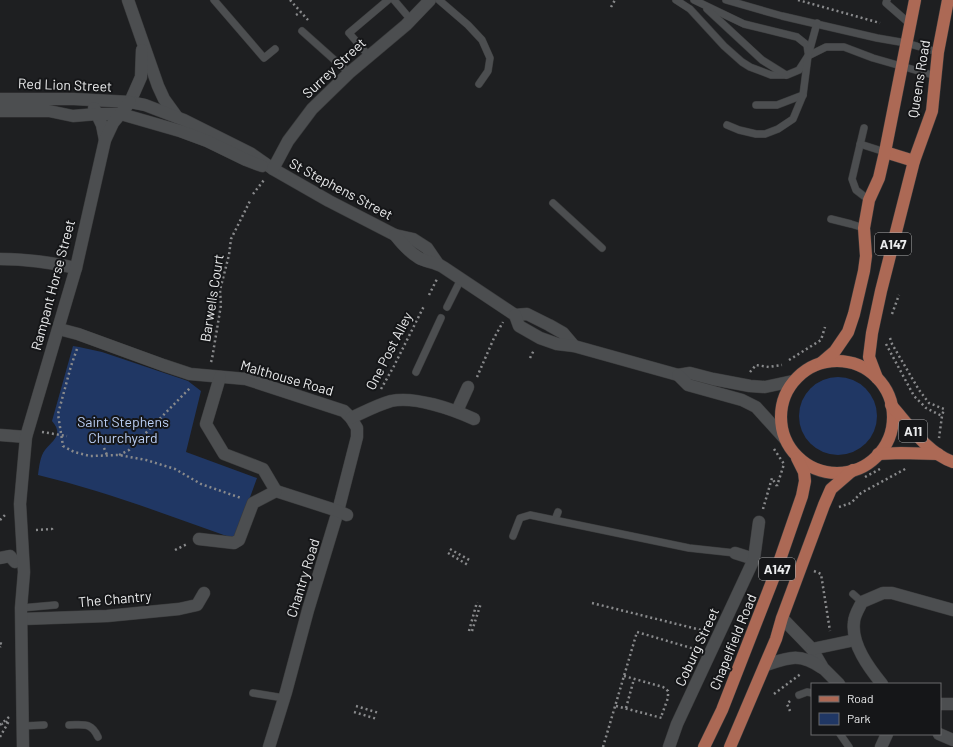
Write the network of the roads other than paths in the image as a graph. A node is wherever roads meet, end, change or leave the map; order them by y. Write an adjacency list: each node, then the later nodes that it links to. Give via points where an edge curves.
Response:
1 (128, 0): 17 (street)
2 (214, 0): 19 (lane, via 264,58)
3 (388, 0): 21 (lane, via 349,33)
4 (394, 0): 13 (lane)
5 (430, 0): 13 (street, Surrey Street)
6 (440, 0): 27 (lane, via 482,40 490,58 488,71)
7 (676, 0): 25 (lane, via 690,9 724,46 750,68 771,75)
8 (693, 0): 22 (lane, via 744,24 797,37 807,45); 25 (lane, via 708,10 762,60)
9 (726, 0): 14 (lane)
10 (887, 0): 15 (lane, via 886,3)
11 (915, 0): 15 (main road, Queens Road / A147)
12 (948, 0): 20 (main road, Queens Road / A147)
13 (411, 20): 21 (street, Surrey Street)
14 (817, 23): 18 (lane); 22 (lane)
15 (910, 24): 18 (main road, Queens Road / A147)
16 (302, 31): 24 (lane)
17 (140, 33): 31 (street, Rampant Horse Street, via 141,77); 36 (street, via 158,86)
18 (906, 43): 20 (lane); 23 (main road, Queens Road / A147)
19 (275, 49)
20 (938, 52): 26 (main road, Queens Road / A147)
21 (369, 56): 24 (street, Surrey Street)
22 (808, 56): 23 (lane, via 826,47 844,47); 25 (lane, via 799,70); 28 (lane)
23 (902, 67): 26 (lane); 41 (main road, Queens Road / A147)
24 (349, 73): 43 (street, Surrey Street, via 302,121)
25 (787, 76)
26 (936, 76): 42 (main road, Queens Road / A147, via 932,110)
27 (479, 84)
28 (803, 95): 32 (lane, via 777,104); 37 (lane, via 793,119 778,129 756,134)
29 (0, 99): 30 (street, Red Lion Street)
30 (87, 100): 31 (street, Red Lion Street); 34 (street, Rampant Horse Street)
31 (130, 102): 35 (street, Rampant Horse Street); 36 (street, St Stephens Street)
32 (756, 105)
33 (0, 110): 34 (street, Red Lion Street, via 49,111 74,116)
34 (97, 114): 35 (street, Red Lion Street); 39 (street, Rampant Horse Street)
35 (121, 114): 39 (street, Rampant Horse Street, via 113,123); 43 (street, St Stephens Street, via 180,131)
36 (177, 117): 43 (street, St Stephens Street, via 250,153)
37 (727, 125)
38 (864, 128): 40 (lane)
39 (105, 140): 50 (street, Rampant Horse Street)
40 (860, 144): 41 (lane); 44 (lane, via 852,179 856,190)
41 (885, 152): 42 (main road); 44 (main road, Queens Road / A147, via 879,178)
42 (914, 161): 59 (main road, Queens Road / A147, via 872,333 869,357)
43 (273, 169): 51 (street, St Stephens Street, via 395,235 419,258 438,264)
44 (869, 200): 47 (main road, Queens Road / A147)
45 (553, 203): 48 (lane)
46 (831, 219): 47 (lane)
47 (864, 228): 55 (main road, Queens Road / A147, via 866,256 854,314 848,332 835,351)
48 (602, 248)
49 (0, 259): 50 (street, via 48,261)
50 (76, 268): 54 (street, Rampant Horse Street)
51 (462, 279): 52 (lane); 57 (street, St Stephens Street, via 513,313 519,326 540,338)
52 (447, 307)
53 (441, 318): 56 (lane)
54 (59, 328): 58 (street, Malthouse Road, via 190,374); 66 (street, Rampant Horse Street)
55 (821, 363): 59 (main road, A147, via 836,360 851,362 865,368); 60 (main road, A147, via 806,370)
56 (416, 372)
57 (678, 375): 60 (street, St Stephens Street, via 690,373 739,384 765,386); 68 (street, St Stephens Street, via 688,384 742,400 756,407)
58 (220, 376): 64 (street, Malthouse Road, via 246,379); 74 (street, via 206,424 224,454 263,469)
59 (877, 378): 62 (main road, A147, via 886,390)
60 (793, 381): 68 (main road, A147, via 785,394 781,409)
61 (468, 387): 63 (street)
62 (892, 405): 69 (main road, A147, via 892,423 888,440); 70 (main road, A11, via 918,436)
63 (457, 411): 64 (street, via 405,400 392,401); 65 (street)
64 (348, 415): 76 (street, Chantry Road, via 357,428 357,437)
65 (474, 419)
66 (27, 433): 67 (street); 88 (street, Rampant Horse Street, via 20,504 24,572)
67 (0, 435)
68 (785, 439): 71 (main road, A147)
69 (878, 454): 70 (main road, A11); 73 (main road, A147, via 867,464)
70 (938, 454): 72 (main road, A11)
71 (796, 455): 73 (main road, A147, via 808,465 822,471 838,473); 113 (main road, Chapelfield Road / A147, via 806,481 802,496 776,574 722,710)
72 (953, 462)
73 (853, 470): 89 (main road, A147, via 831,489)
74 (276, 491): 76 (street); 80 (street, via 253,503 239,540 234,543)
75 (558, 512): 77 (lane)
76 (343, 513): 99 (street, Chantry Road, via 303,608)
77 (555, 520): 79 (lane, via 524,516 520,518); 81 (lane, via 688,548)
78 (759, 522): 83 (street, Coburg Street)
79 (513, 536)
80 (198, 539)
81 (735, 554): 83 (street)
82 (0, 558): 84 (street, via 10,556)
83 (754, 560): 112 (street, Coburg Street, via 677,724)
84 (15, 562)
85 (204, 593): 88 (street, The Chantry, via 197,605 179,609 107,616)
86 (56, 605): 88 (lane)
87 (953, 610): 90 (street, via 892,593 858,598 854,621)
88 (22, 614): 104 (street, Rampant Horse Street)
89 (782, 618): 91 (street); 92 (main road, A147)
90 (855, 640): 91 (street); 95 (street, via 868,668)
91 (812, 648): 93 (street)
92 (766, 665): 93 (street, via 800,657); 114 (main road, A147)
93 (824, 668): 94 (street)
94 (838, 683)
95 (881, 683)
96 (253, 693): 99 (lane)
97 (811, 693): 98 (lane)
98 (799, 695)
99 (284, 698): 111 (street, Chantry Road)
100 (941, 704): 101 (street)
101 (953, 704)
102 (44, 725): 104 (lane)
103 (69, 725): 108 (lane, via 88,725 95,730)
104 (23, 726): 110 (street, Rampant Horse Street)
105 (841, 735): 115 (lane)
106 (887, 735): 116 (street)
107 (941, 735): 109 (street)
108 (98, 738)
109 (953, 740)
110 (23, 747)
111 (269, 747)
112 (669, 747)
113 (704, 747)
114 (730, 747)
115 (849, 747)
116 (881, 747)

